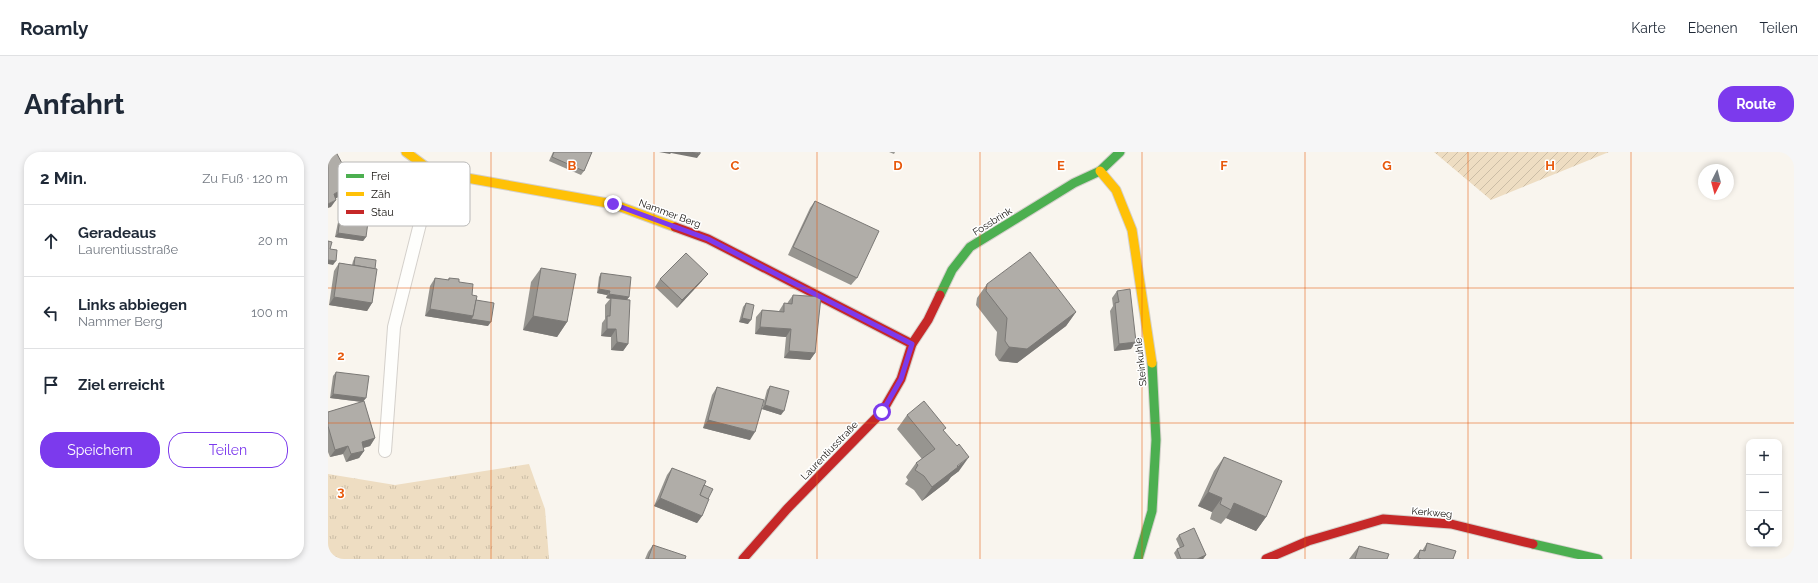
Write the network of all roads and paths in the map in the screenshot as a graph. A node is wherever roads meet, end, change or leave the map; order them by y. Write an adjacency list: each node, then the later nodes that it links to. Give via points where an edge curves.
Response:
1 (406, 152): 3 (street, Nammer Berg)
2 (1120, 152): 4 (street, Fossbrink)
3 (420, 162)
4 (1100, 171): 7 (street, Fossbrink, via 1074,183 970,247 952,270 928,320); 10 (street, Steinkuhle, via 1116,190 1132,230 1152,366 1156,440 1152,511)
5 (470, 179): 7 (street, Nammer Berg, via 613,204 708,239)
6 (419, 226): 8 (lane, via 394,327)
7 (912, 344): 9 (street, Laurentiusstraße, via 901,379 882,412 787,509)
8 (385, 451)
9 (743, 559)
10 (1138, 559)
11 (1266, 559): 12 (street, Kerkweg, via 1308,541 1383,519 1451,524)
12 (1598, 559)

